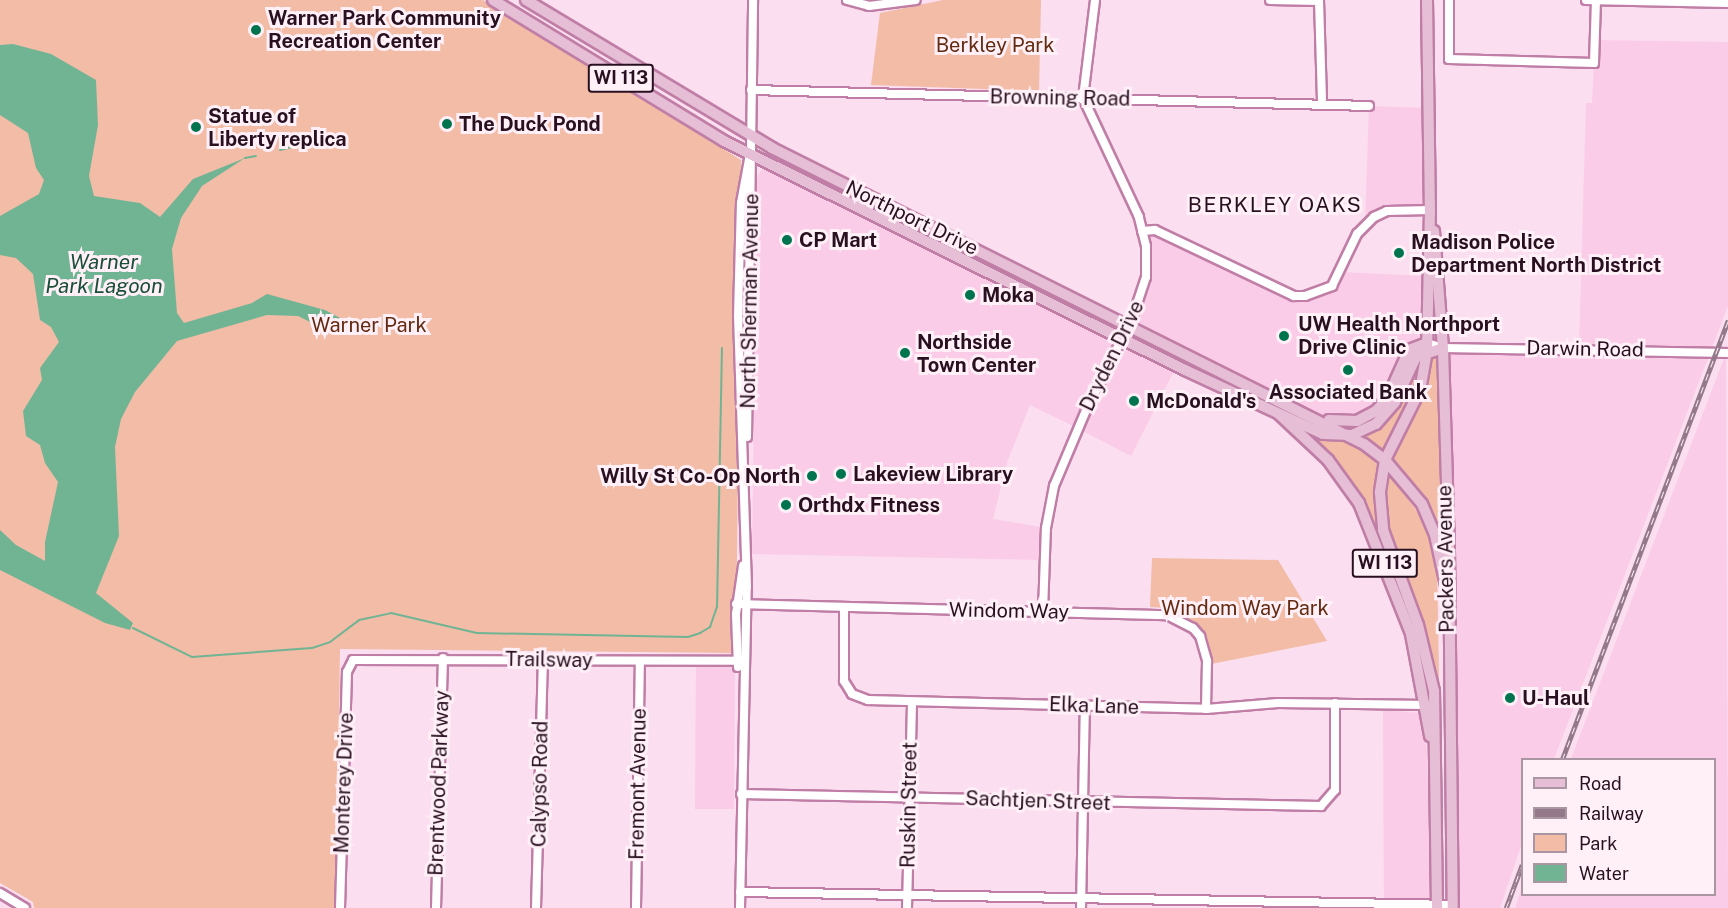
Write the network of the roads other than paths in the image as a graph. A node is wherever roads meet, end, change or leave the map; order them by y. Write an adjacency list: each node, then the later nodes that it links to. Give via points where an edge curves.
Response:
1 (493, 0): 20 (main road, Northport Drive / WI 113)
2 (526, 0): 19 (main road, Northport Drive / WI 113)
3 (753, 0): 15 (street, North Sherman Avenue)
4 (847, 0): 13 (street, via 864,6)
5 (916, 0): 13 (street)
6 (1095, 0): 16 (street)
7 (1270, 0): 8 (street)
8 (1319, 0): 17 (street)
9 (1427, 0): 21 (main road, Packers Avenue)
10 (1449, 0): 12 (street, via 1449,59 1594,63)
11 (1586, 0): 12 (street)
12 (1596, 0): 14 (street)
13 (881, 2)
14 (1728, 3)
15 (751, 90): 16 (street, Browning Road); 19 (street, North Sherman Avenue)
16 (1083, 98): 17 (street, Browning Road); 22 (street, Dryden Drive)
17 (1322, 104): 18 (street, Browning Road)
18 (1369, 106)
19 (750, 136): 20 (street, North Sherman Avenue); 23 (main road, Northport Drive / WI 113)
20 (750, 154): 24 (main road, Northport Drive / WI 113); 33 (street, North Sherman Avenue, via 751,317); 33 (street, North Sherman Avenue, via 742,196 739,273)
21 (1430, 210): 22 (street, via 1387,211 1374,217 1357,234 1332,286 1305,296 1294,296 1155,230); 27 (main road, Packers Avenue); 28 (main road, Packers Avenue)
22 (1142, 231): 25 (street, Dryden Drive, via 1146,277)
23 (959, 241): 24 (main road); 25 (main road, Northport Drive / WI 113)
24 (929, 242): 26 (main road, Northport Drive / WI 113)
25 (1129, 324): 26 (street, Dryden Drive); 31 (main road, Northport Drive / WI 113)
26 (1121, 338): 30 (main road, Northport Drive / WI 113); 40 (street, Dryden Drive, via 1054,486 1046,528)
27 (1427, 347): 28 (main road, Darwin Road); 31 (main road, Darwin Road, via 1408,350 1387,399 1370,416 1343,423); 32 (main road, via 1409,367 1386,414 1370,428); 34 (main road, Packers Avenue, via 1420,390)
28 (1443, 348): 29 (street, Darwin Road); 36 (main road, Packers Avenue)
29 (1728, 353)
30 (1272, 408): 32 (main road, via 1323,434); 48 (main road, WI 113, via 1328,460 1359,502 1411,634)
31 (1308, 414): 32 (main road, WI 113)
32 (1348, 435): 34 (main road, WI 113)
33 (745, 448): 35 (street, North Sherman Avenue)
34 (1385, 460): 36 (main road, WI 113, via 1422,504 1435,535); 51 (main road, Packers Avenue, via 1382,520 1430,666)
35 (744, 561): 37 (street, North Sherman Avenue); 38 (street, North Sherman Avenue)
36 (1447, 590): 60 (main road, Packers Avenue / WI 113)
37 (736, 604): 38 (street, Windom Way); 45 (street, North Sherman Avenue)
38 (747, 604): 39 (street, Windom Way); 45 (street, North Sherman Avenue)
39 (844, 607): 40 (street, Windom Way); 46 (street, Elka Lane, via 843,675 847,687 862,699)
40 (1043, 612): 50 (street, Windom Way, via 1167,615 1181,620 1193,628 1203,643 1207,661)
41 (443, 658): 42 (street, Trailsway); 43 (street, Trailsway); 63 (street, Brentwood Parkway)
42 (543, 659): 44 (street, Trailsway); 64 (street, Calypso Road)
43 (352, 660): 62 (street, Monterey Drive, via 347,672)
44 (640, 661): 45 (street, Trailsway); 65 (street, Fremont Avenue)
45 (741, 661): 52 (street, North Sherman Avenue)
46 (912, 702): 49 (street, Elka Lane); 53 (street, Ruskin Street)
47 (1335, 703): 48 (street, Elka Lane); 50 (street, Elka Lane); 54 (street, Sachtjen Street, via 1335,783 1331,798 1312,808)
48 (1426, 705): 51 (main road, WI 113)
49 (1085, 706): 50 (street, Elka Lane); 54 (street)
50 (1206, 709)
51 (1434, 752): 59 (main road, WI 113)
52 (741, 794): 53 (street, Sachtjen Street); 55 (street, North Sherman Avenue)
53 (909, 798): 54 (street, Sachtjen Street); 57 (street, Ruskin Street)
54 (1082, 803): 58 (street)
55 (740, 892): 57 (street); 66 (street, North Sherman Avenue)
56 (0, 893): 61 (street)
57 (908, 895): 58 (street); 67 (street, Ruskin Street)
58 (1081, 903): 59 (street)
59 (1437, 906): 60 (street)
60 (1453, 907)
61 (25, 908)
62 (340, 908)
63 (436, 908)
64 (536, 908)
65 (636, 908)
66 (740, 908)
67 (907, 908)

